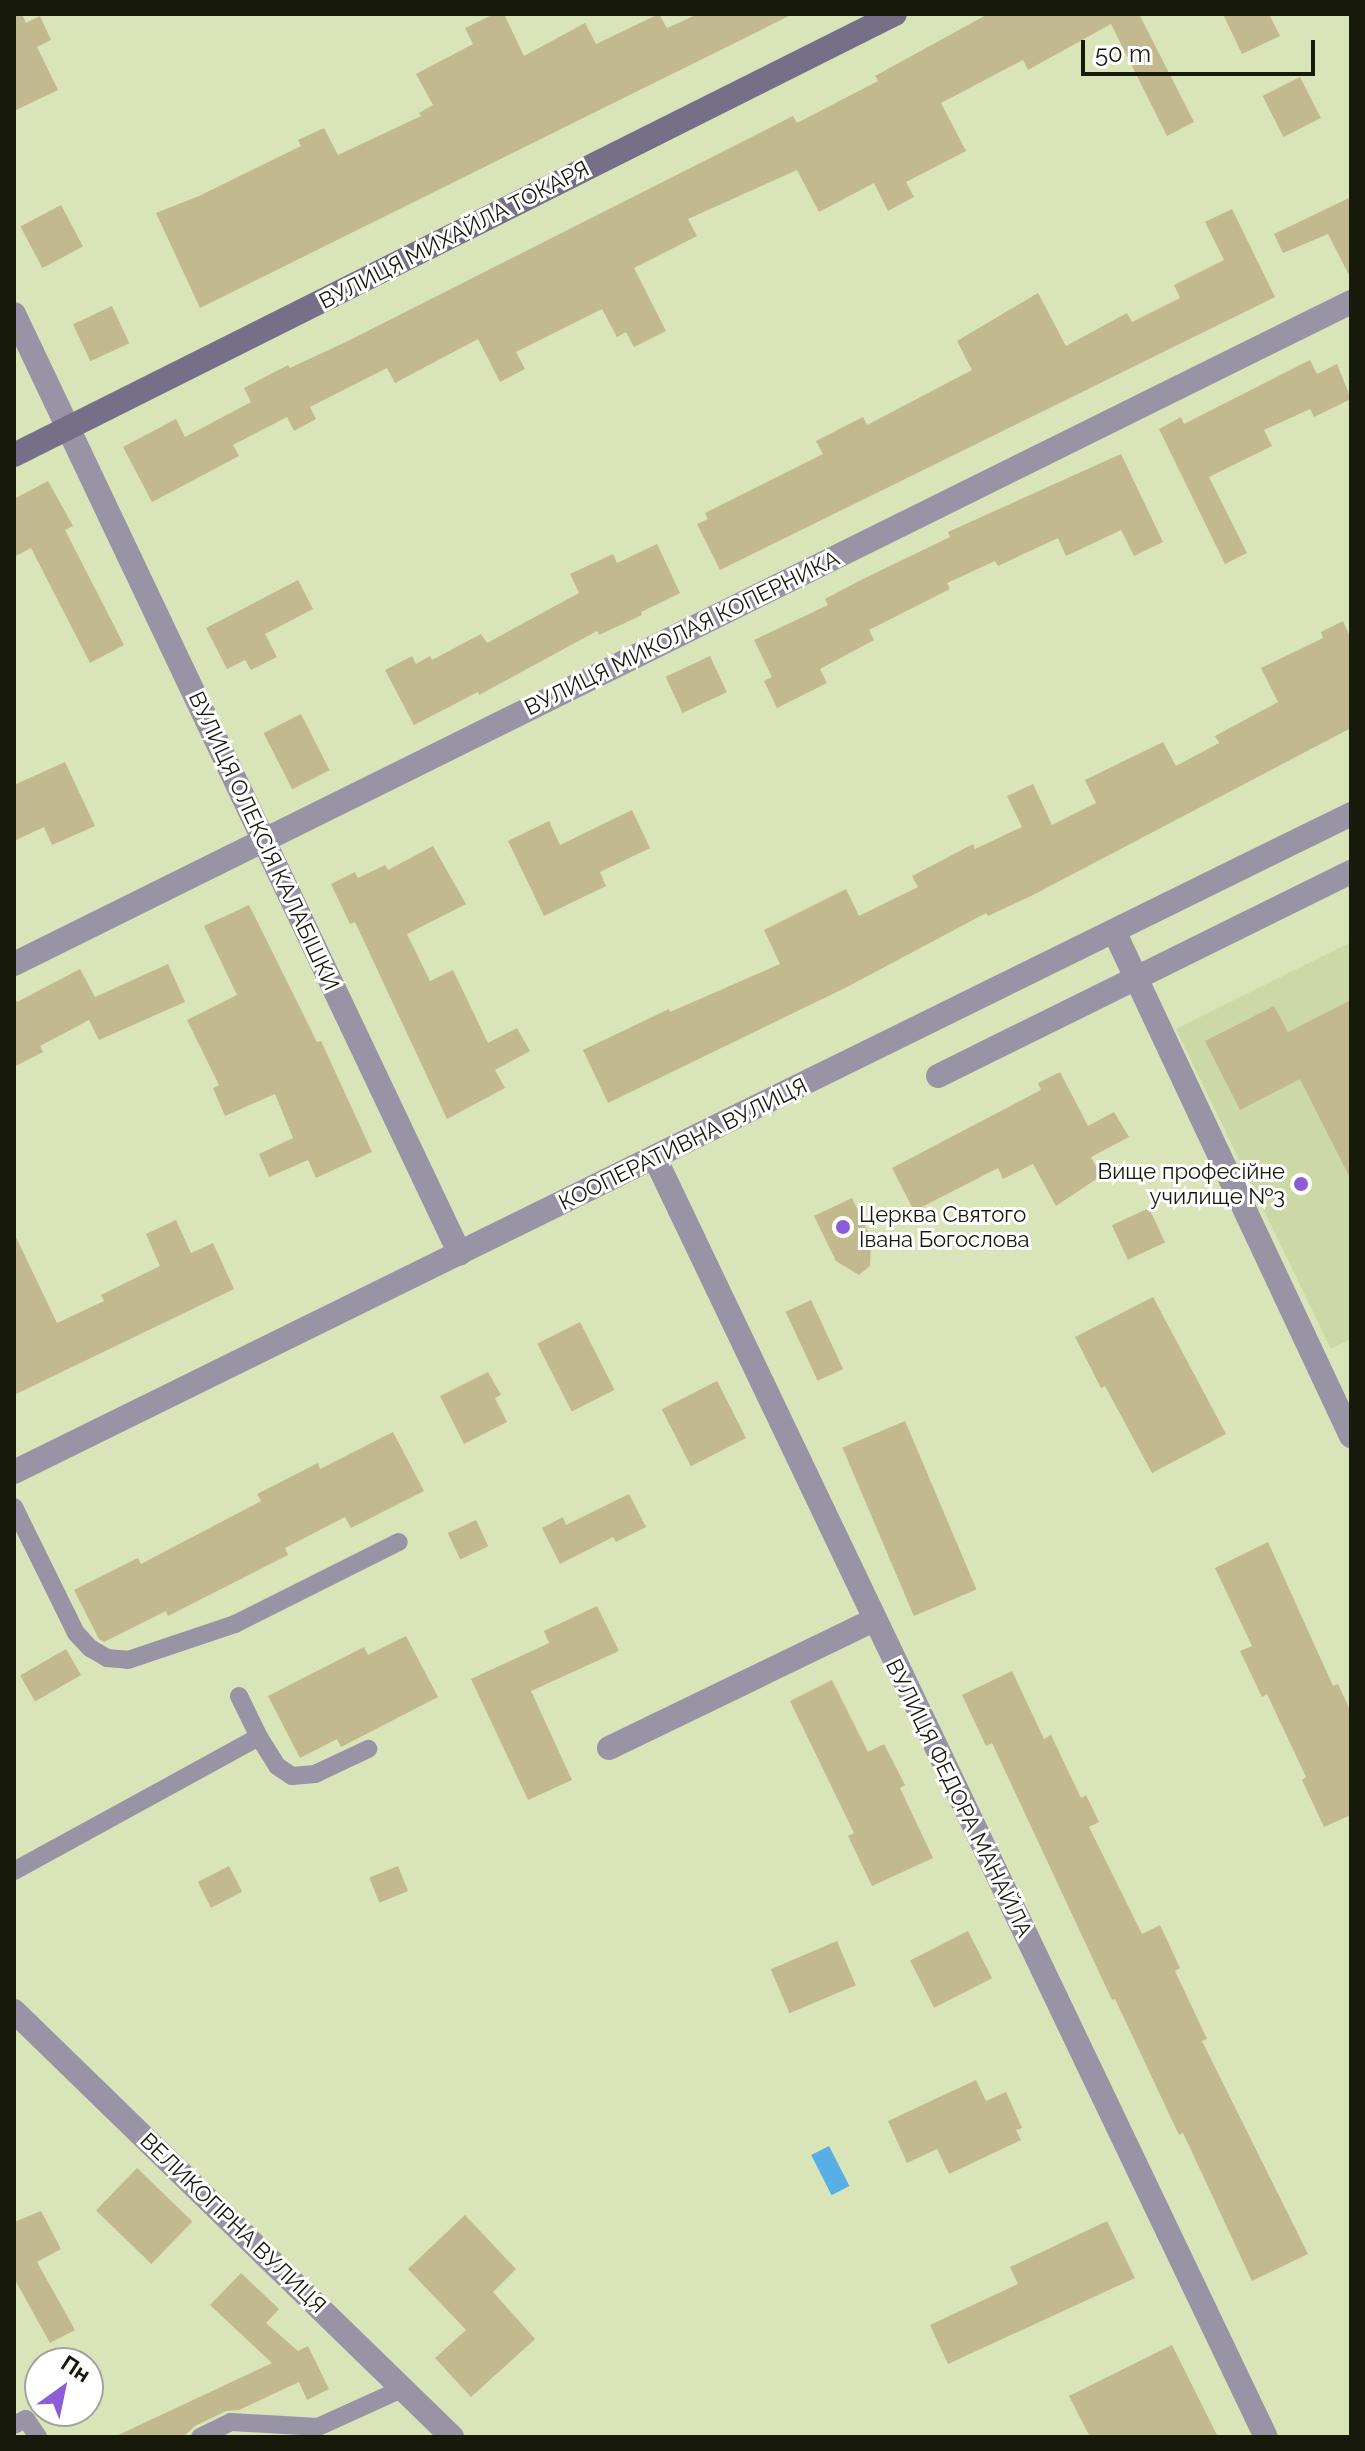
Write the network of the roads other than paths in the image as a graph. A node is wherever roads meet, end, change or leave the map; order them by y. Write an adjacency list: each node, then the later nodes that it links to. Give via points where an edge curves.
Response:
1 (895, 14): 4 (street, ВУЛИЦЯ МИХАЙЛА ТОКАРЯ)
2 (1351, 302): 7 (street, ВУЛИЦЯ МИКОЛАЯ КОПЕРНИКА)
3 (14, 314): 4 (street, ВУЛИЦЯ ОЛЕКСІЯ КАЛАБІШКИ)
4 (70, 427): 5 (street, ВУЛИЦЯ МИХАЙЛА ТОКАРЯ); 7 (street, ВУЛИЦЯ ОЛЕКСІЯ КАЛАБІШКИ)
5 (14, 455)
6 (1351, 814): 9 (street, КООПЕРАТИВНА ВУЛИЦЯ)
7 (264, 840): 10 (street, ВУЛИЦЯ МИКОЛАЯ КОПЕРНИКА); 14 (street, ВУЛИЦЯ ОЛЕКСІЯ КАЛАБІШКИ)
8 (1351, 872): 11 (street)
9 (1114, 931): 11 (street); 13 (street, КООПЕРАТИВНА ВУЛИЦЯ)
10 (14, 964)
11 (1136, 976): 12 (street); 15 (street)
12 (938, 1076)
13 (655, 1158): 14 (street, КООПЕРАТИВНА ВУЛИЦЯ); 19 (street, ВУЛИЦЯ ФЕДОРА МАНАЙЛА)
14 (460, 1254): 16 (street, КООПЕРАТИВНА ВУЛИЦЯ)
15 (1351, 1436)
16 (14, 1472)
17 (14, 1507): 18 (lane, via 76,1633 107,1658 128,1660 235,1624)
18 (399, 1542)
19 (874, 1620): 22 (street); 31 (street, ВУЛИЦЯ ФЕДОРА МАНАЙЛА)
20 (239, 1696): 21 (lane)
21 (259, 1737): 23 (lane, via 277,1766 292,1776 315,1774); 24 (lane)
22 (609, 1748)
23 (368, 1749)
24 (14, 1871)
25 (14, 2011): 26 (street, ВЕЛИКОГІРНА ВУЛИЦЯ)
26 (404, 2388): 29 (lane, via 318,2427 231,2422); 30 (street, ВЕЛИКОГІРНА ВУЛИЦЯ)
27 (14, 2425): 28 (lane, via 26,2419)
28 (38, 2437)
29 (200, 2437)
30 (452, 2437)
31 (1266, 2437)

